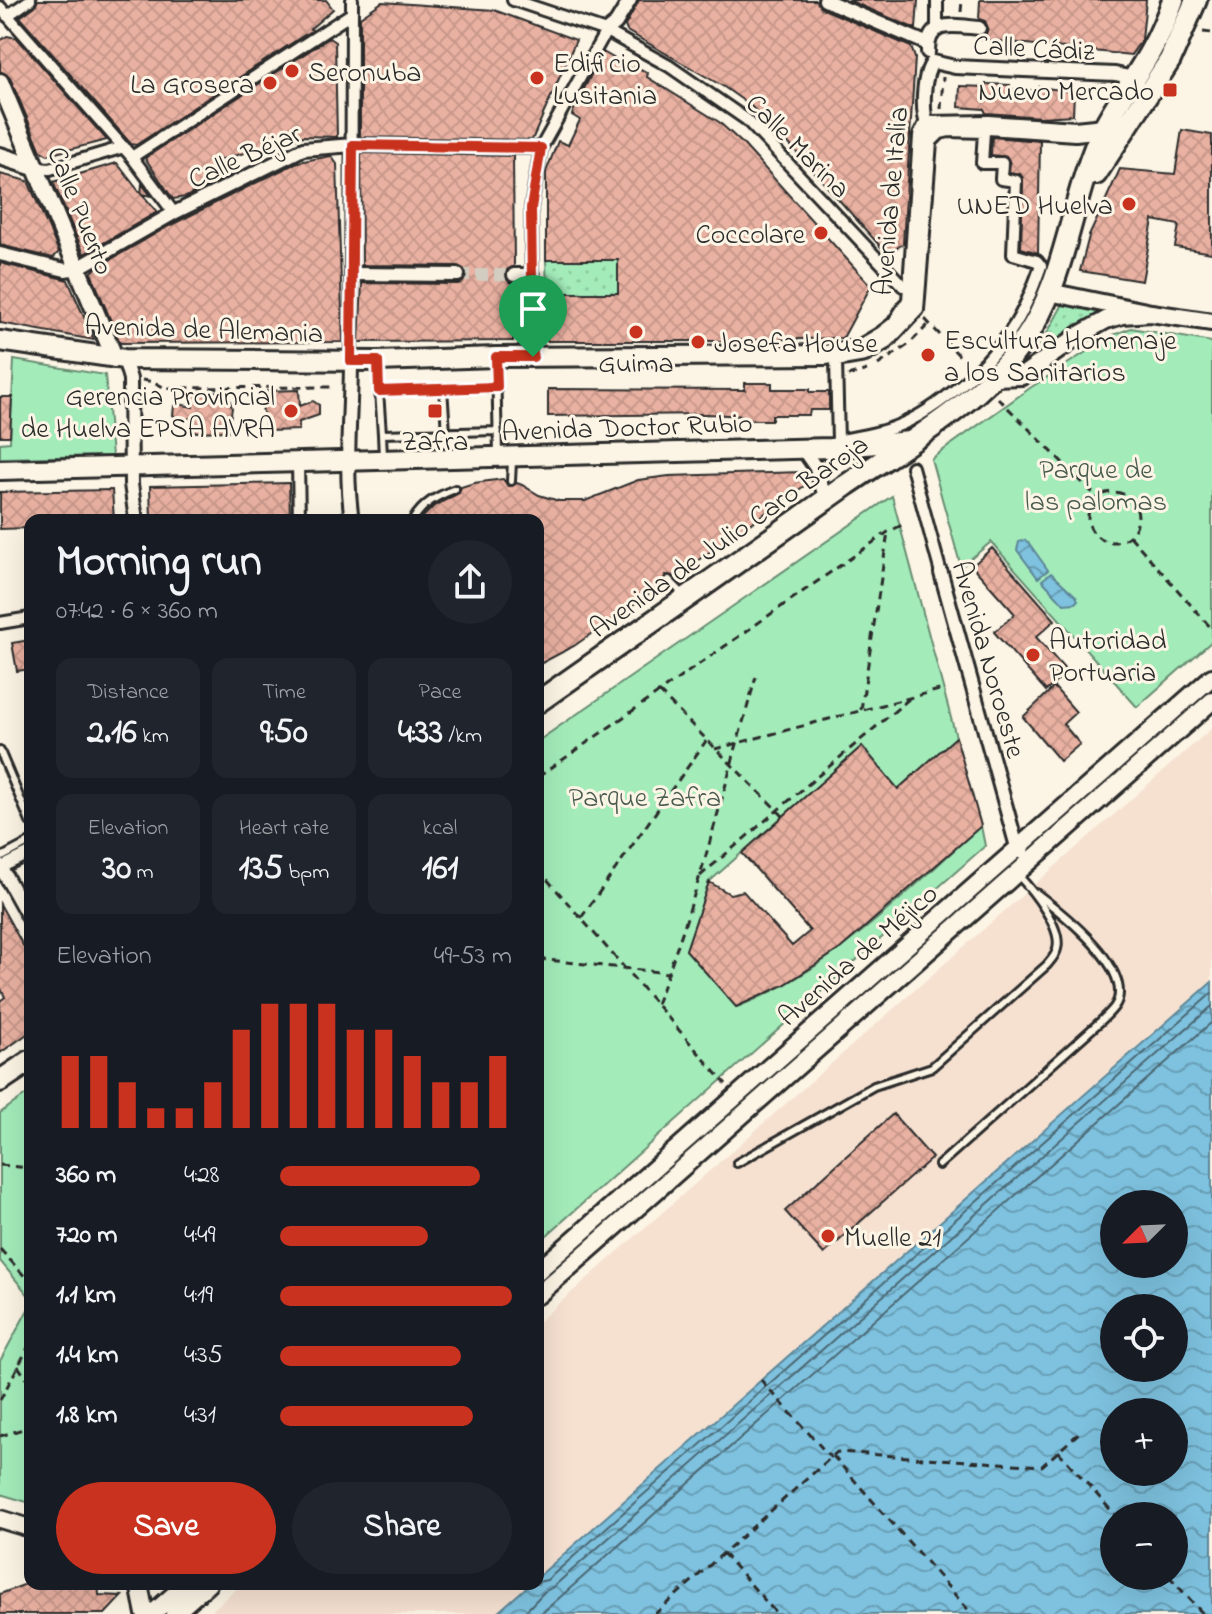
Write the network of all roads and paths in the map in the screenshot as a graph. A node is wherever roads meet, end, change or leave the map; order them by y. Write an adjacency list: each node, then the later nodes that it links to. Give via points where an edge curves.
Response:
1 (30, 0): 10 (street)
2 (352, 0): 11 (street)
3 (513, 0): 15 (street, Calle Marina)
4 (630, 0): 15 (street)
5 (825, 0): 18 (street)
6 (937, 0): 13 (street)
7 (962, 0): 12 (path)
8 (1173, 0): 21 (main road)
9 (1196, 0): 28 (main road, via 1170,60)
10 (4, 11): 26 (street)
11 (351, 14): 25 (street); 30 (street)
12 (961, 18)
13 (937, 28): 14 (street); 18 (street)
14 (979, 28)
15 (606, 31): 27 (street); 40 (street, Calle Marina, via 669,66 747,120)
16 (1203, 32): 17 (path)
17 (1212, 33)
18 (928, 44): 19 (street)
19 (933, 62): 21 (street, Calle Cádiz); 23 (street, Avenida de Italia, via 924,114)
20 (944, 75): 23 (path)
21 (1134, 78): 24 (main road); 28 (street, via 1135,97 1111,136)
22 (0, 82): 31 (street, Calle Puerto)
23 (934, 122): 24 (main road, via 1075,131); 45 (main road, Avenida de Italia, via 923,136 912,301)
24 (1104, 128): 32 (main road)
25 (353, 145): 27 (street, Calle Béjar); 33 (street, Calle Béjar, via 303,149); 36 (street)
26 (124, 147): 30 (street); 31 (street, via 50,169)
27 (541, 148): 39 (street, via 531,208)
28 (1109, 152): 32 (main road)
29 (0, 156): 31 (street)
30 (132, 157): 33 (street)
31 (37, 168): 35 (street, Calle Puerto)
32 (1077, 205): 41 (main road, Avenida de Julio Caro Baroja)
33 (174, 213): 35 (street, Calle Béjar)
34 (0, 254): 35 (street, via 65,270)
35 (78, 268): 49 (street, Calle Puerto)
36 (352, 274): 37 (street); 50 (street)
37 (458, 275)
38 (514, 275): 39 (street)
39 (532, 275): 48 (street)
40 (903, 286)
41 (1049, 292): 43 (street); 52 (main road, Avenida de Julio Caro Baroja, via 1024,341)
42 (918, 310): 52 (path); 52 (street, via 887,343 865,356 836,361 838,441 887,430); 52 (street, via 931,142 949,131 984,132 982,163 1002,163 1001,179 1016,181 1013,254 1041,266)
43 (1151, 313): 44 (street); 52 (street, via 1106,320 1022,376)
44 (1212, 322)
45 (883, 336): 48 (main road, Avenida de Alemania, via 861,349 825,355)
46 (0, 341): 49 (main road, Avenida de Alemania)
47 (496, 357): 48 (main road, Avenida de Alemania); 51 (main road, Avenida de Alemania); 53 (lane)
48 (533, 357)
49 (119, 359): 50 (main road, Avenida de Alemania); 65 (street, via 130,379)
50 (351, 361): 51 (main road, Avenida de Alemania); 62 (street, via 351,443)
51 (378, 361): 55 (lane)
52 (989, 382): 59 (main road, Avenida de Julio Caro Baroja); 70 (path)
53 (497, 387): 54 (lane); 56 (lane)
54 (443, 388): 55 (lane); 57 (lane)
55 (379, 391): 58 (lane)
56 (497, 431): 57 (lane); 61 (lane)
57 (446, 432): 58 (lane)
58 (382, 434): 63 (lane)
59 (910, 441): 60 (main road, Avenida Doctor Rubio); 71 (main road, Avenida de Julio Caro Baroja)
60 (802, 448): 61 (main road, Avenida Doctor Rubio); 71 (street, via 816,468)
61 (505, 457): 63 (main road, Avenida Doctor Rubio); 68 (lane)
62 (346, 461): 63 (main road, Avenida Doctor Rubio); 64 (main road, Avenida Doctor Rubio); 74 (street)
63 (383, 461)
64 (298, 463): 65 (main road, Avenida Doctor Rubio); 73 (street)
65 (131, 467): 67 (main road, Avenida Doctor Rubio); 72 (street)
66 (912, 467): 79 (street, Avenida Noroeste)
67 (0, 470)
68 (511, 481)
69 (455, 489): 75 (lane, via 434,497)
70 (1097, 497): 78 (path, via 1116,491 1130,498 1138,520); 78 (path, via 1087,514 1095,536 1110,542)
71 (826, 500): 81 (main road, Avenida de Julio Caro Baroja)
72 (135, 514)
73 (299, 514)
74 (351, 514)
75 (417, 514)
76 (906, 523): 77 (path)
77 (888, 532): 88 (path); 92 (path)
78 (1130, 536): 84 (path)
79 (941, 573): 102 (street, Avenida Noroeste)
80 (669, 580): 81 (lane)
81 (687, 598): 89 (main road, Avenida de Julio Caro Baroja)
82 (24, 619): 83 (street)
83 (0, 623)
84 (1212, 629)
85 (756, 677): 94 (path)
86 (1212, 677): 102 (street, Avenida de Méjico)
87 (943, 689): 90 (path)
88 (659, 692): 93 (path); 98 (path)
89 (544, 698)
90 (910, 698): 92 (path); 108 (path)
91 (1212, 701): 104 (street, Avenida de Méjico)
92 (861, 711): 94 (path)
93 (706, 741): 95 (path); 111 (path)
94 (736, 744): 95 (path); 97 (path)
95 (715, 749): 97 (path)
96 (0, 751): 99 (lane)
97 (730, 765): 100 (path); 108 (path)
98 (544, 773)
99 (24, 808)
100 (783, 816)
101 (24, 847): 105 (lane)
102 (1017, 847): 104 (street, Avenida Noroeste); 124 (street, Avenida de Méjico)
103 (24, 855): 105 (street)
104 (1030, 860): 106 (street, Avenida de Méjico)
105 (0, 865): 110 (street)
106 (1016, 873): 109 (lane); 126 (street, Avenida de Méjico)
107 (544, 876): 111 (path)
108 (698, 878): 114 (path)
109 (1033, 891): 119 (lane, via 1058,940 1054,957 1029,983 932,1067 874,1086); 121 (lane, via 1064,915 1108,963 1118,1000)
110 (24, 909)
111 (581, 918): 113 (path)
112 (544, 960): 113 (path)
113 (626, 970): 114 (path); 115 (path)
114 (668, 973): 115 (path)
115 (656, 1004): 118 (path)
116 (24, 1065): 117 (main road)
117 (0, 1081)
118 (728, 1087)
119 (737, 1163)
120 (0, 1165): 122 (path)
121 (939, 1165)
122 (24, 1167)
123 (0, 1249): 125 (path)
124 (544, 1266)
125 (24, 1275)
126 (544, 1290)
127 (24, 1355): 128 (path)
128 (18, 1366): 129 (path); 131 (path)
129 (24, 1375)
130 (761, 1380): 136 (path)
131 (0, 1400)
132 (24, 1429): 134 (path)
133 (1080, 1432): 135 (path)
134 (0, 1436)
135 (1058, 1451): 136 (path, via 1042,1466 837,1452); 137 (path)
136 (832, 1457): 140 (path); 150 (path)
137 (1104, 1502)
138 (0, 1519): 139 (street)
139 (24, 1526)
140 (723, 1553): 148 (path); 149 (path)
141 (140, 1590): 145 (street)
142 (179, 1590): 146 (street)
143 (201, 1590): 147 (street)
144 (1182, 1590): 151 (path)
145 (145, 1614)
146 (152, 1614)
147 (174, 1614)
148 (655, 1614)
149 (777, 1614)
150 (972, 1614)
151 (1203, 1614)

